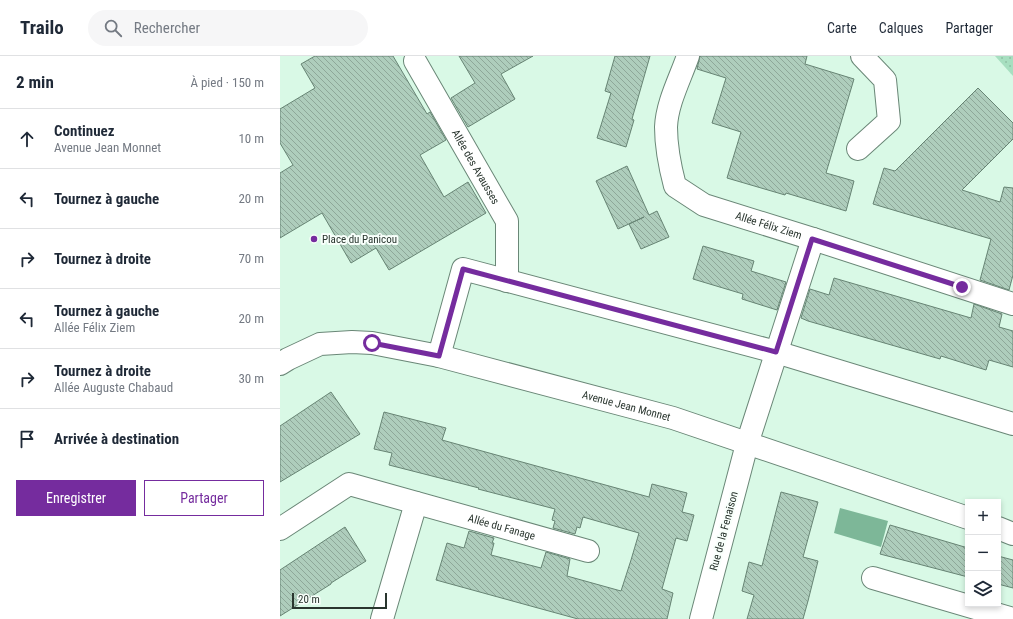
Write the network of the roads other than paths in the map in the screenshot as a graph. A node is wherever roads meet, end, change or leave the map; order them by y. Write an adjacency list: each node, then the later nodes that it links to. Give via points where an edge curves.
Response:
1 (688, 56): 5 (street, Allée Félix Ziem, via 670,104 666,127 675,186 704,205)
2 (862, 56): 4 (street, via 886,80 888,121)
3 (415, 62): 6 (street, Allée des Avausses, via 507,221)
4 (858, 149)
5 (812, 239): 7 (street); 8 (street, Allée Félix Ziem)
6 (507, 281): 8 (street); 9 (street, via 463,269)
7 (1013, 304)
8 (776, 352): 11 (street); 12 (street, Allée Félix Ziem)
9 (439, 356): 10 (street, Avenue Jean Monnet, via 372,343 339,343 320,344); 12 (street, Avenue Jean Monnet, via 673,418)
10 (280, 364)
11 (1013, 424)
12 (747, 444): 14 (street, Avenue Jean Monnet); 21 (street, Rue de la Fenaison)
13 (416, 503): 15 (street, Allée du Fanage, via 349,484); 18 (street, Allée du Fanage); 20 (street)
14 (965, 517)
15 (280, 529)
16 (1001, 529): 17 (street)
17 (1013, 534)
18 (588, 550)
19 (873, 578): 22 (street)
20 (382, 619)
21 (701, 619)
22 (1013, 619)

